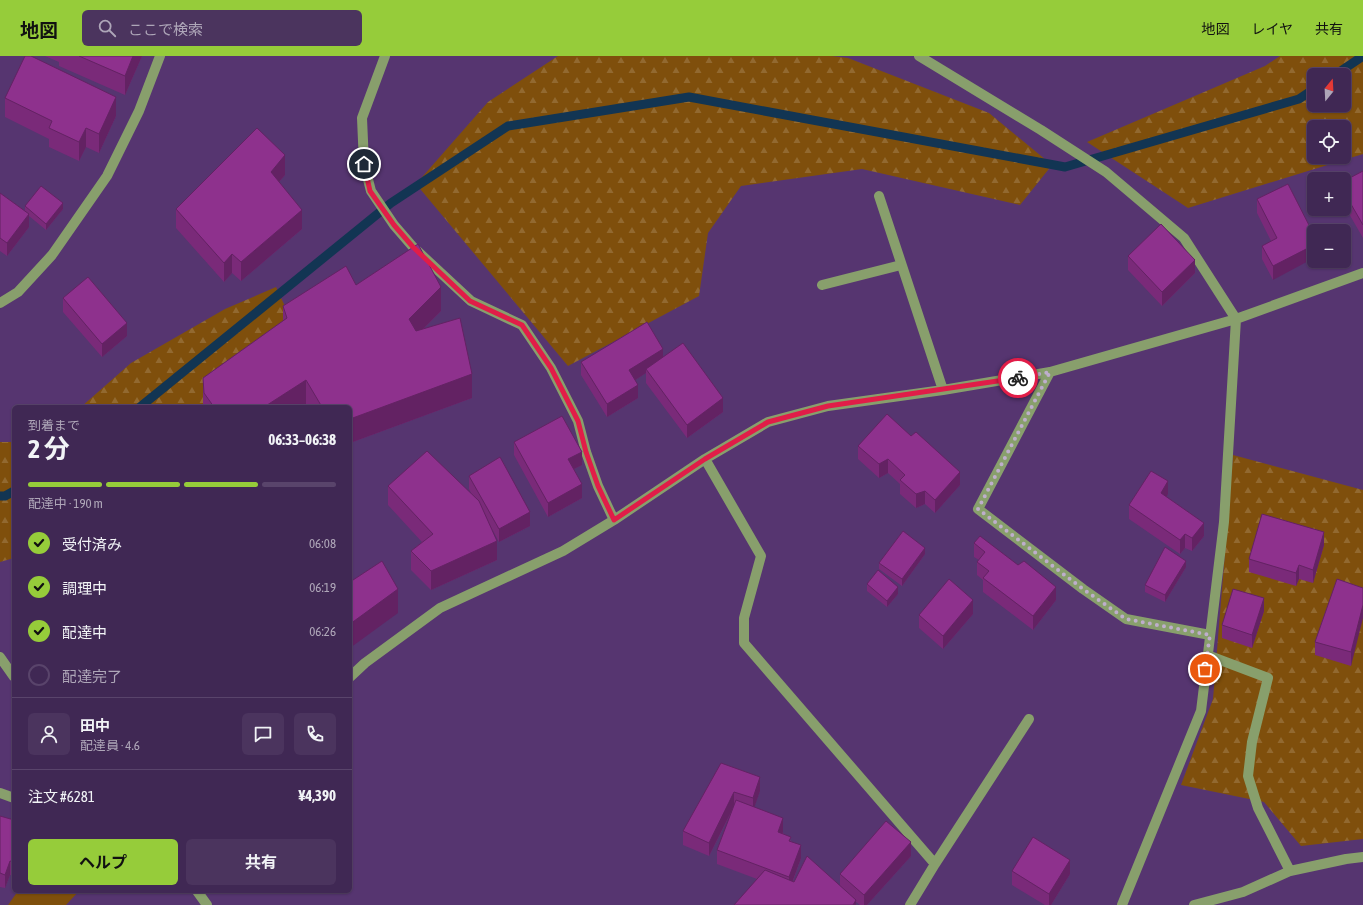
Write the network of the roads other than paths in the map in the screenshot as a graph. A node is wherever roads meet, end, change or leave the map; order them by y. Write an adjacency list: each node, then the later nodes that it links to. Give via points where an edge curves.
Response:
1 (160, 56): 8 (street, via 139,111 107,176 52,255 18,292)
2 (385, 56): 13 (street, via 362,118 364,164 370,191 413,247 470,301 522,325 551,368 578,421 598,486)
3 (920, 56): 9 (street, via 1106,172 1184,238)
4 (879, 196): 5 (street)
5 (901, 265): 7 (street); 11 (street)
6 (1363, 273): 9 (street)
7 (822, 285)
8 (0, 303)
9 (1236, 319): 10 (street); 14 (street, via 1224,522)
10 (1050, 372): 11 (street); 14 (street, via 978,509 1126,619)
11 (943, 390): 12 (street, via 828,406 768,422)
12 (705, 459): 13 (street); 23 (street, via 762,556 744,618 744,643)
13 (614, 520): 18 (street, via 563,551 440,608)
14 (1210, 635): 15 (street)
15 (1207, 655): 24 (street, via 1268,678 1252,742 1248,776 1258,808); 28 (street, via 1201,711)
16 (0, 657): 17 (street)
17 (12, 674)
18 (352, 675)
19 (1029, 719): 23 (street)
20 (0, 792): 21 (street)
21 (12, 797)
22 (1363, 857): 24 (street)
23 (935, 864): 27 (street)
24 (1290, 871): 29 (street, via 1244,892)
25 (198, 893): 26 (street)
26 (207, 905)
27 (910, 905)
28 (1122, 905)
29 (1194, 905)

